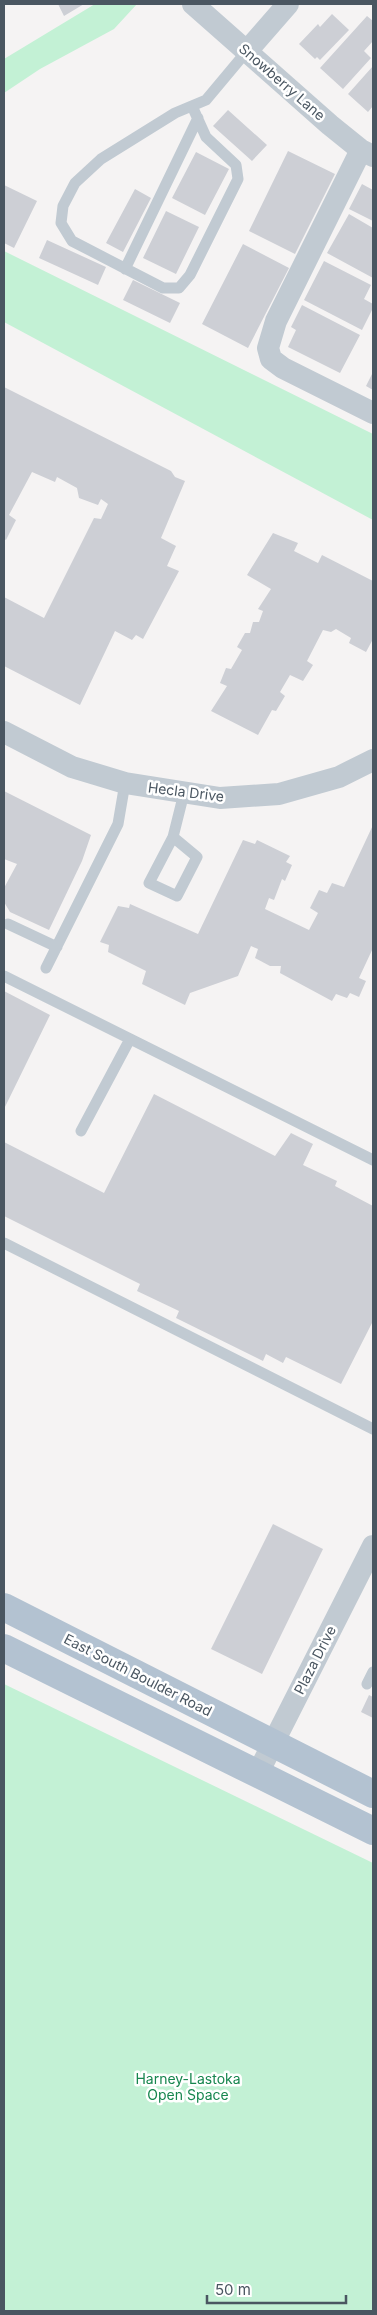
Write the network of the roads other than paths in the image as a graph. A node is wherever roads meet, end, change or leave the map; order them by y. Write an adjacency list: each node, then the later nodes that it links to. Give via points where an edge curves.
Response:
1 (193, 4): 3 (street, Snowberry Lane)
2 (288, 4): 3 (street)
3 (247, 51): 4 (lane, via 206,100); 6 (street, Snowberry Lane)
4 (192, 106): 5 (lane); 7 (lane, via 175,113 101,159 75,183 63,206 61,222 72,241)
5 (198, 118): 7 (lane); 7 (lane, via 206,137 236,165 238,179 190,275 179,288 163,288)
6 (367, 153): 8 (street, via 276,321 268,348 271,359 283,368)
7 (125, 269)
8 (373, 413)
9 (4, 732): 11 (street, Hecla Drive, via 72,767)
10 (373, 760): 12 (street, Hecla Drive, via 340,777 278,794 220,798)
11 (125, 783): 12 (street, Hecla Drive); 15 (lane, via 118,824)
12 (184, 793): 13 (lane)
13 (173, 837): 13 (lane, via 149,883 177,896 197,857)
14 (8, 924): 15 (lane)
15 (57, 947): 16 (lane)
16 (46, 968)
17 (4, 976): 18 (lane)
18 (130, 1039): 19 (lane); 20 (lane)
19 (81, 1131)
20 (373, 1160)
21 (4, 1243): 22 (lane)
22 (373, 1429)
23 (371, 1558): 28 (street, Plaza Drive)
24 (4, 1607): 28 (main road, East South Boulder Road)
25 (4, 1648): 29 (main road)
26 (373, 1672): 27 (lane)
27 (367, 1684)
28 (272, 1744): 29 (street, Plaza Drive); 30 (main road, East South Boulder Road)
29 (258, 1773): 31 (main road)
30 (373, 1794)
31 (373, 1831)

